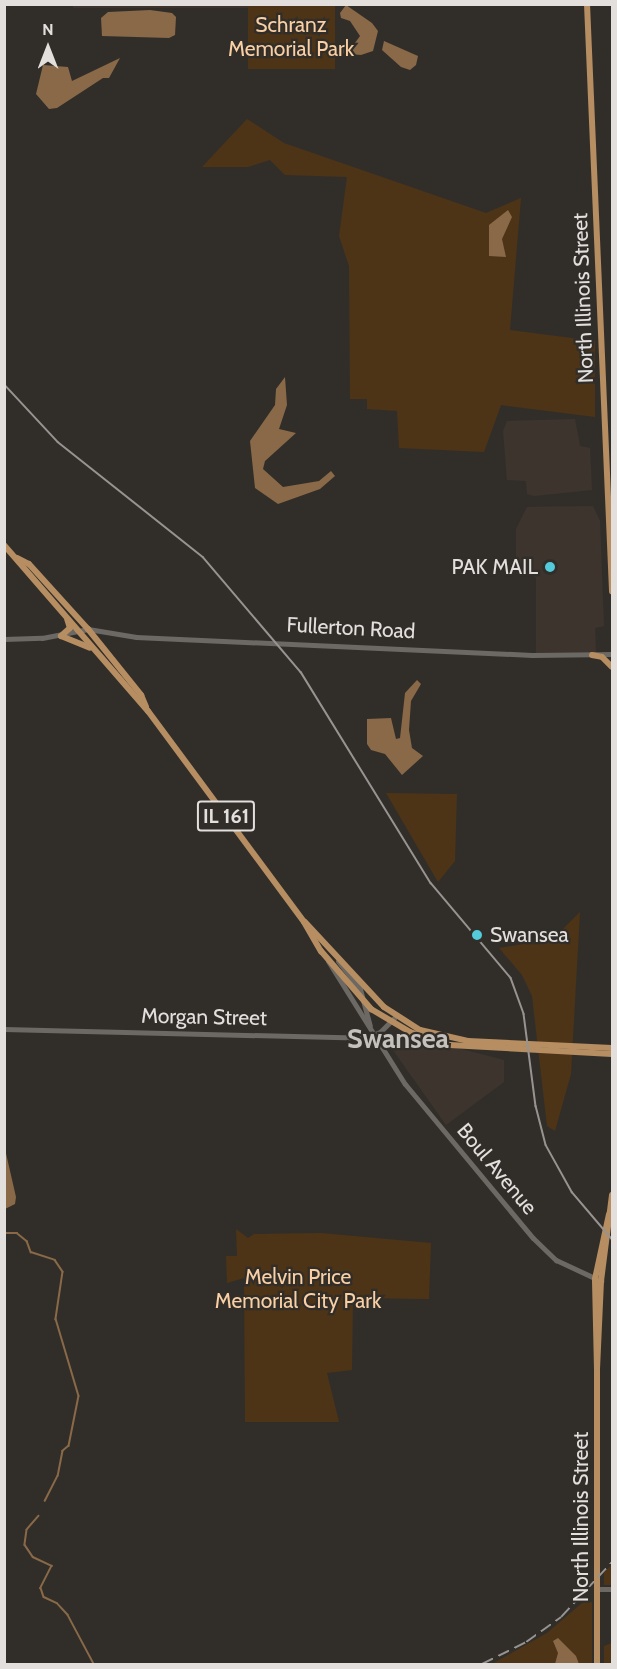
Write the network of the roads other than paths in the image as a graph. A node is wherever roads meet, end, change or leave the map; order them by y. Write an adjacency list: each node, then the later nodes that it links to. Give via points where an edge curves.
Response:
1 (587, 4): 4 (main road, North Illinois Street)
2 (4, 545): 3 (main road, IL 161)
3 (15, 557): 5 (main road, IL 161); 6 (main road, IL 161, via 29,564)
4 (612, 591)
5 (64, 613): 7 (main road, IL 161); 8 (main road, via 70,628)
6 (88, 629): 7 (street); 12 (street, Fullerton Road, via 136,637); 14 (main road, IL 161, via 141,695)
7 (80, 632): 8 (street); 10 (main road, IL 161)
8 (61, 636): 9 (street); 10 (main road, via 78,640)
9 (4, 639)
10 (98, 653): 14 (main road, IL 161)
11 (612, 654): 12 (street, Fullerton Road)
12 (592, 655): 13 (main road, via 602,657)
13 (612, 667)
14 (148, 711): 15 (main road, IL 161)
15 (304, 922): 16 (main road, IL 161); 17 (main road, IL 161)
16 (330, 948): 18 (street, Boul Avenue, via 360,989); 19 (main road, IL 161)
17 (327, 958): 18 (main road, IL 161); 20 (street, Boul Avenue)
18 (364, 1002): 19 (main road, IL 161); 22 (street, Boul Avenue)
19 (393, 1019): 22 (street); 24 (main road, IL 161, via 445,1037)
20 (367, 1028): 22 (street, Boul Avenue); 23 (street)
21 (4, 1029): 23 (street, Morgan Street)
22 (374, 1036): 23 (street, Morgan Street); 28 (street, Boul Avenue, via 539,1245 563,1264)
23 (359, 1038)
24 (549, 1048): 25 (main road, IL 161); 26 (main road, IL 161)
25 (612, 1048)
26 (612, 1054)
27 (612, 1195): 28 (main road, North Illinois Street)
28 (598, 1280): 29 (main road, North Illinois Street)
29 (597, 1589): 30 (street); 31 (main road, North Illinois Street)
30 (612, 1589)
31 (597, 1665)

